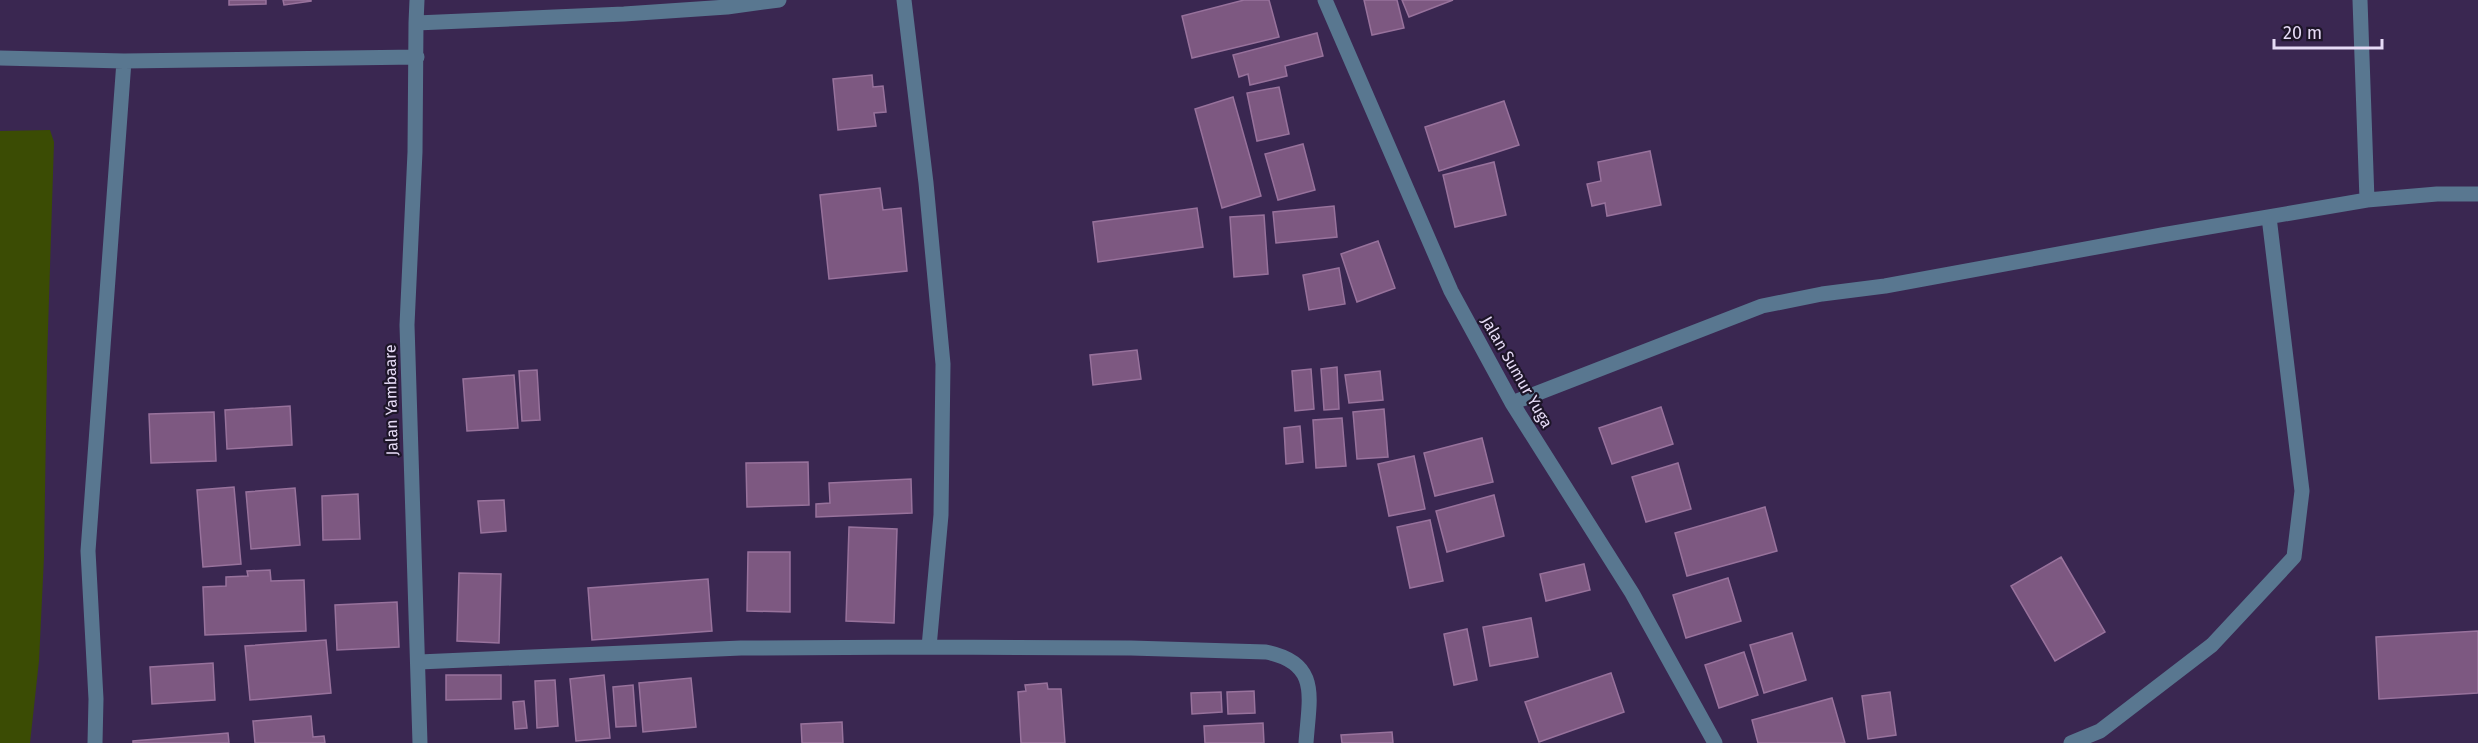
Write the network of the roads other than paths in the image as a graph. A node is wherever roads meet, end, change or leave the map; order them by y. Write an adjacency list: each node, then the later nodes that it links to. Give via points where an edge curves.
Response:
1 (417, 0): 6 (street, Jalan Yambaare)
2 (779, 0): 6 (street, via 624,14)
3 (904, 0): 14 (street, via 943,364 941,515)
4 (1325, 0): 13 (street, Jalan Sumur Yuga, via 1451,291)
5 (2360, 0): 11 (street)
6 (416, 23): 7 (street, Jalan Yambaare)
7 (417, 57): 9 (street); 15 (street, Jalan Yambaare, via 407,325)
8 (0, 58): 9 (street)
9 (124, 61): 16 (street, via 88,551)
10 (2478, 194): 11 (street)
11 (2367, 200): 12 (street)
12 (2269, 217): 13 (street, via 1762,306); 20 (street, via 2302,490 2294,557 2212,645 2100,731)
13 (1512, 403): 19 (street, Jalan Sumur Yuga, via 1632,593)
14 (929, 647): 15 (street, via 741,648); 18 (street, via 1131,648 1266,652 1283,656 1303,671 1308,681)
15 (419, 662): 17 (street, Jalan Yambaare)
16 (95, 743)
17 (420, 743)
18 (1306, 743)
19 (1715, 743)
20 (2071, 743)

